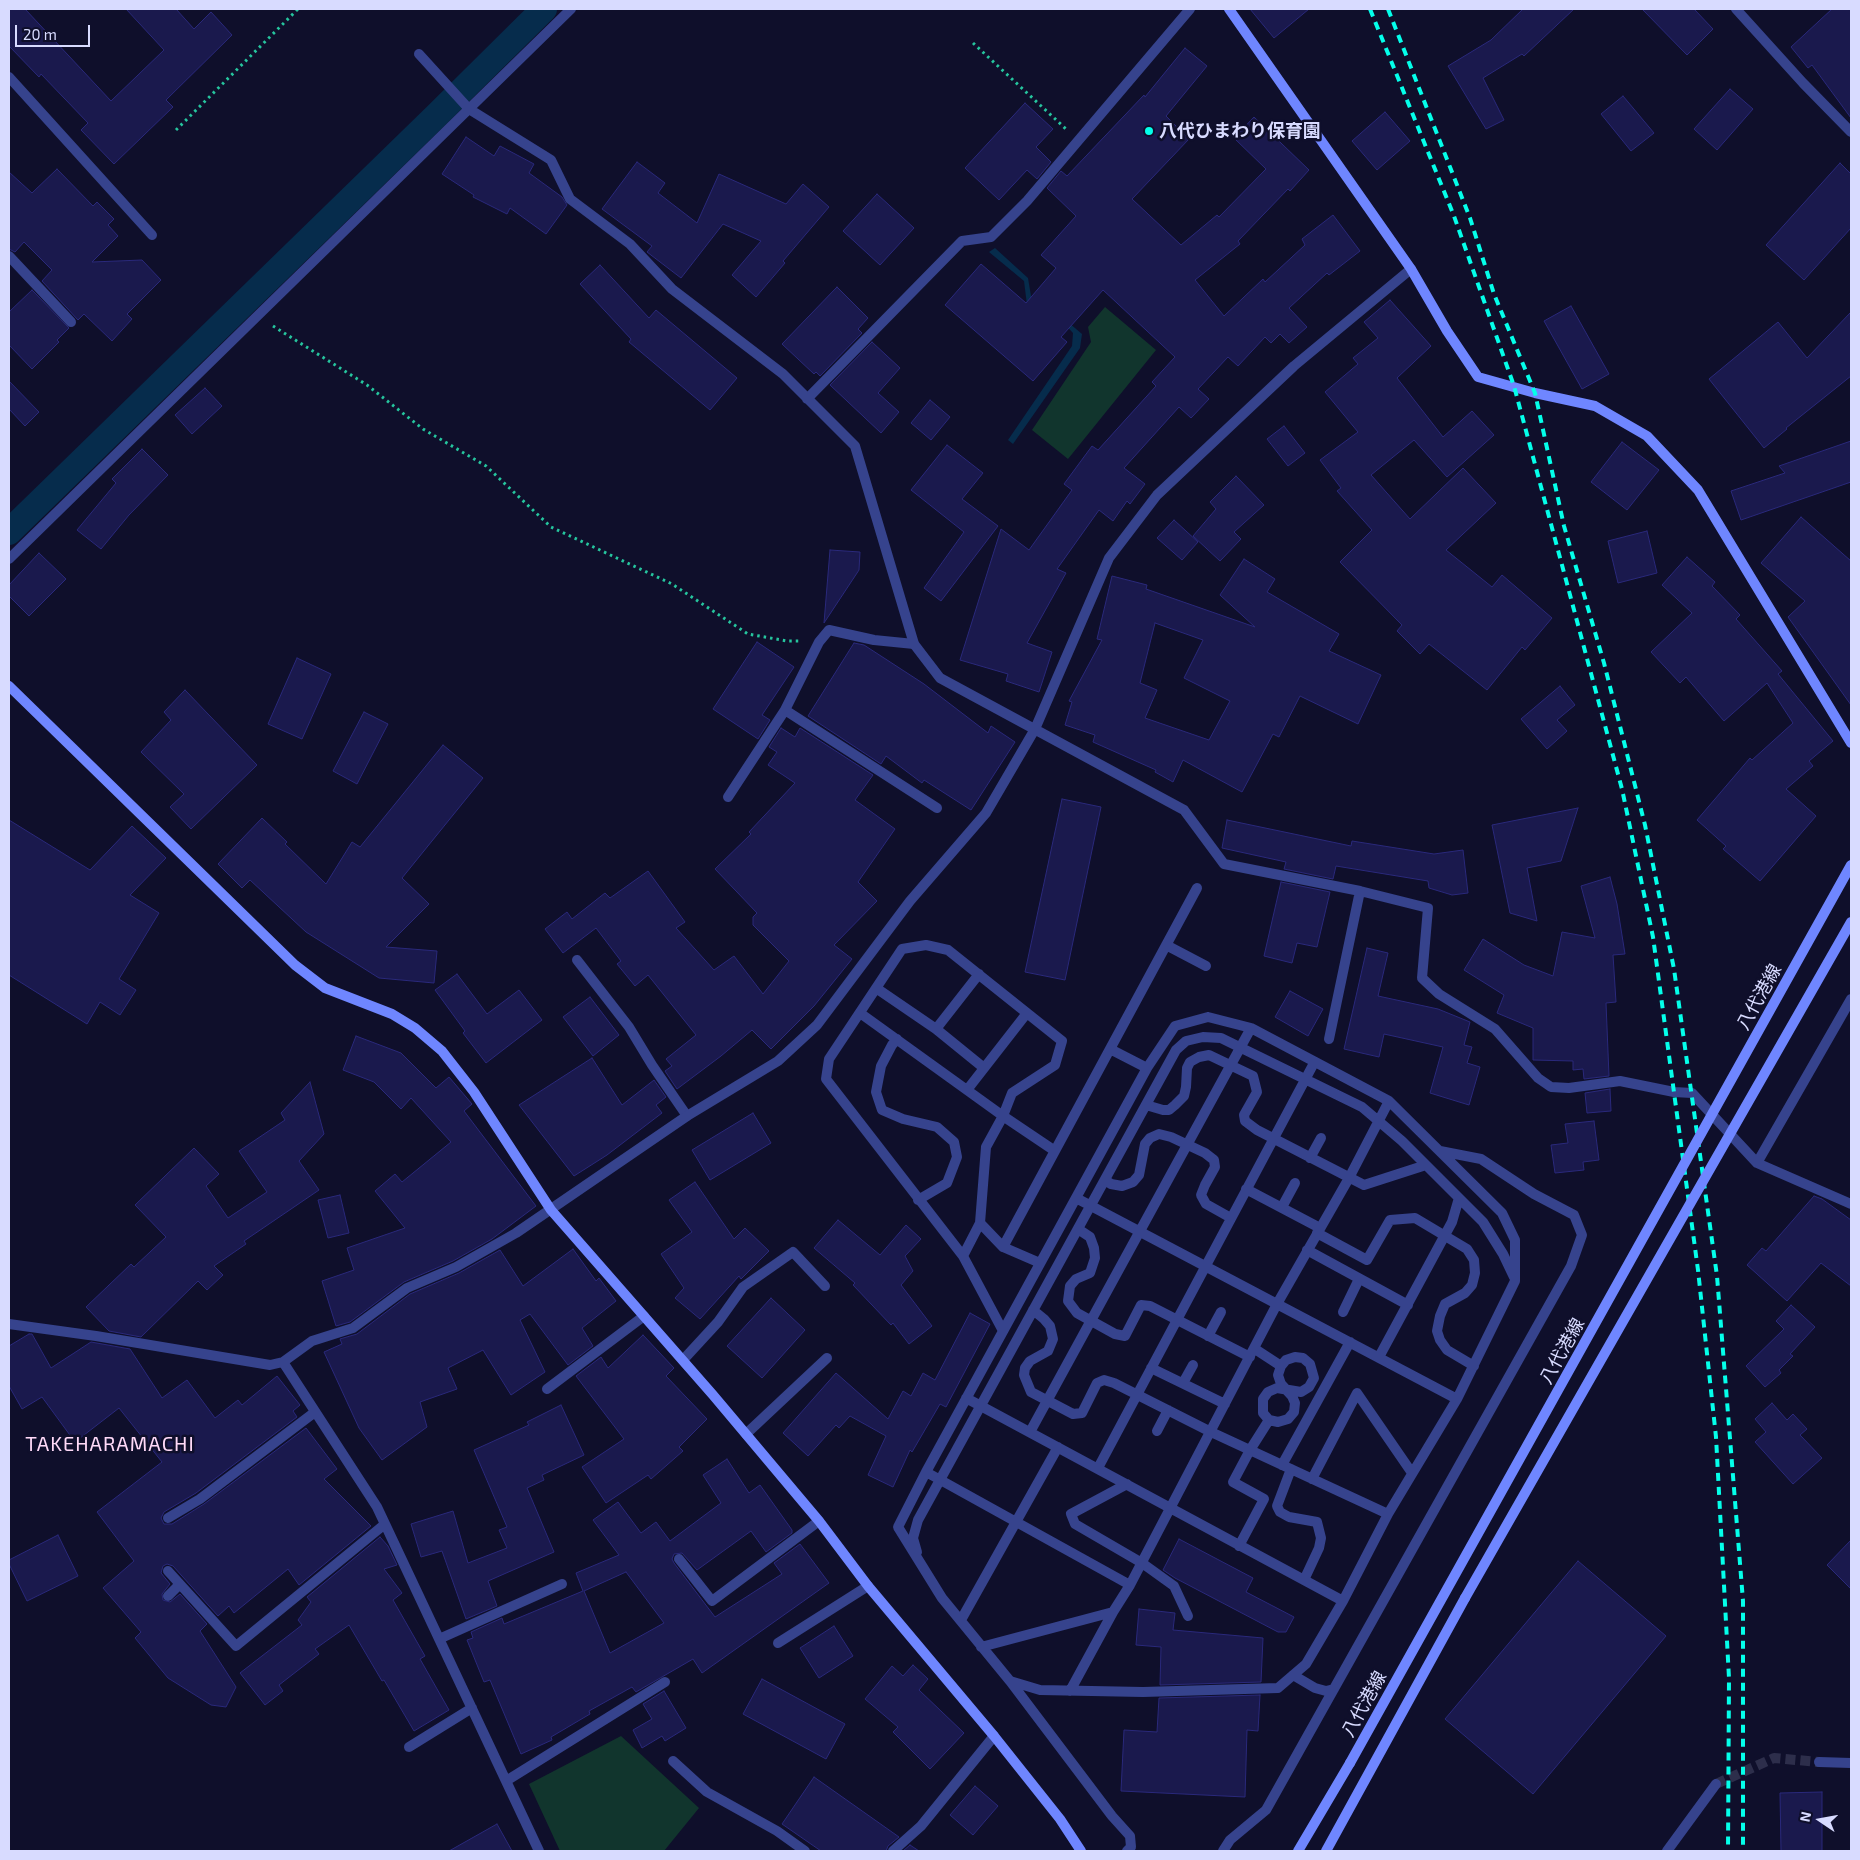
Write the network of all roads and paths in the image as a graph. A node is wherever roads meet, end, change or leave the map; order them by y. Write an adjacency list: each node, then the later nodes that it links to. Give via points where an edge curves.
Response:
1 (298, 9): 10 (path)
2 (572, 9): 9 (street)
3 (1190, 9): 12 (street)
4 (1228, 9): 15 (street)
5 (1736, 9): 11 (street)
6 (973, 42): 12 (path)
7 (419, 54): 9 (street)
8 (9, 77): 13 (street)
9 (469, 109): 16 (street); 18 (street, via 551,160 570,199 630,244 672,289 783,374)
10 (176, 130)
11 (1851, 132)
12 (1079, 141): 18 (street, via 991,237 962,241)
13 (152, 235)
14 (9, 256): 17 (street)
15 (1411, 268): 24 (street, via 1294,366 1157,495 1109,558); 25 (street, via 1446,331 1478,377 1595,406 1647,436 1698,490)
16 (257, 316): 19 (street); 20 (path, via 367,385 423,429 486,466 552,527 672,584 748,634 787,641)
17 (71, 322)
18 (808, 399): 21 (street, via 856,446)
19 (9, 559)
20 (819, 642): 21 (street, via 829,630 874,640); 23 (street)
21 (914, 644): 24 (street, via 940,678)
22 (9, 686): 75 (street, via 295,965 325,988 392,1014 416,1028 442,1051 474,1092)
23 (785, 710): 26 (street); 27 (street)
24 (1035, 729): 30 (street, via 1184,810 1224,864); 54 (street, via 986,813 910,902 817,1026 778,1061)
25 (1851, 743)
26 (728, 797)
27 (937, 808)
28 (1851, 865): 179 (street, 八代港線, bridge)
29 (1197, 888): 32 (street)
30 (1360, 891): 42 (street); 63 (street, via 1428,908 1422,978 1439,994 1494,1028 1538,1078 1551,1087 1569,1088 1620,1080 1692,1093)
31 (1851, 922): 180 (street, bridge, via 1465,1598)
32 (1166, 945): 34 (street); 45 (street)
33 (577, 960): 54 (street, via 629,1027)
34 (1206, 966)
35 (979, 974): 36 (street, via 948,950 926,944 902,949); 39 (street); 41 (street)
36 (876, 988): 38 (street); 41 (street)
37 (1851, 999): 63 (street)
38 (860, 1013): 43 (street); 71 (street, via 829,1059 826,1079)
39 (1027, 1013): 48 (street); 55 (street, via 1062,1040 1055,1065 1012,1093)
40 (1251, 1028): 44 (street); 46 (street); 49 (street, via 1208,1016 1175,1026)
41 (936, 1029): 48 (street)
42 (1329, 1039)
43 (897, 1040): 51 (street); 71 (street, via 881,1066 876,1092 882,1110 937,1127 954,1142 957,1157 947,1183)
44 (1240, 1047): 47 (street); 50 (street); 53 (street, via 1221,1038 1186,1040 1176,1050)
45 (1110, 1049): 49 (street); 60 (street)
46 (1314, 1062): 50 (street); 52 (street)
47 (1231, 1065): 53 (street, via 1209,1055 1199,1057 1187,1068 1184,1096 1175,1105 1163,1110); 58 (street, via 1253,1076 1256,1084 1257,1092 1244,1115 1245,1122); 59 (street)
48 (984, 1068): 51 (street)
49 (1147, 1068): 69 (street)
50 (1305, 1079): 56 (street, via 1362,1107); 58 (street)
51 (967, 1090): 55 (street)
52 (1389, 1101): 56 (street); 61 (street)
53 (1146, 1105): 66 (street)
54 (688, 1116): 75 (street)
55 (1003, 1116): 60 (street); 77 (street, via 986,1147)
56 (1379, 1121): 64 (street); 65 (street)
57 (1321, 1138): 62 (street)
58 (1273, 1139): 62 (street); 68 (street)
59 (1188, 1144): 66 (street, via 1159,1134 1145,1144 1139,1175 1133,1182 1122,1186); 76 (street, via 1214,1160 1215,1168 1201,1196 1206,1204); 80 (street)
60 (1055, 1151): 82 (street)
61 (1440, 1151): 88 (street, via 1502,1213 1515,1240); 163 (street, via 1480,1159 1574,1215 1582,1235 1571,1266)
62 (1310, 1158): 65 (street)
63 (1757, 1163): 72 (street)
64 (1426, 1165): 65 (street, via 1364,1185); 70 (street)
65 (1349, 1178): 79 (street)
66 (1105, 1180): 73 (street)
67 (1296, 1183): 74 (street)
68 (1246, 1189): 74 (street); 76 (street)
69 (1076, 1198): 73 (street); 85 (street)
70 (1459, 1198): 81 (street); 88 (street, via 1483,1222)
71 (918, 1200): 84 (street)
72 (1851, 1204)
73 (1090, 1206): 78 (street); 80 (street)
74 (1282, 1208): 79 (street)
75 (551, 1210): 95 (street); 106 (street, via 456,1267 407,1288 353,1328 312,1341)
76 (1231, 1218): 86 (street)
77 (980, 1223): 82 (street); 84 (street)
78 (1078, 1229): 92 (street); 97 (street, via 1090,1236 1095,1258 1090,1273 1076,1279 1070,1286 1068,1302)
79 (1318, 1230): 81 (street, via 1367,1260 1390,1220 1414,1218); 83 (street)
80 (1139, 1232): 86 (street); 97 (street)
81 (1444, 1236): 91 (street); 109 (street, via 1467,1249 1474,1260 1476,1273 1465,1293 1445,1304 1437,1331 1447,1350)
82 (1003, 1247): 85 (street)
83 (1307, 1250): 87 (street); 90 (street)
84 (963, 1256): 99 (street)
85 (1040, 1263): 99 (street)
86 (1205, 1266): 90 (street); 96 (street)
87 (1359, 1279): 91 (street); 94 (street)
88 (1515, 1281): 109 (street)
89 (825, 1286): 105 (street, via 793,1252 743,1288 718,1322)
90 (1277, 1304): 101 (street); 102 (street)
91 (1408, 1305): 103 (street)
92 (1033, 1310): 117 (street, via 1050,1326 1052,1339 1048,1351 1030,1361 1024,1375 1031,1392); 119 (street)
93 (1221, 1312): 100 (street)
94 (1343, 1312)
95 (644, 1316): 105 (street); 112 (street)
96 (1177, 1319): 97 (street, via 1141,1305 1124,1336); 100 (street); 110 (street)
97 (1090, 1322): 117 (street)
98 (9, 1324): 106 (street, via 270,1365)
99 (1003, 1331): 115 (street)
100 (1208, 1336): 102 (street)
101 (1350, 1342): 103 (street); 129 (street)
102 (1252, 1353): 108 (street); 118 (street)
103 (1379, 1357): 116 (street)
104 (826, 1358): 126 (street)
105 (682, 1360): 126 (street)
106 (282, 1362): 121 (street)
107 (1193, 1365): 111 (street)
108 (1280, 1366): 113 (street, via 1280,1384); 113 (street, via 1286,1360 1303,1358 1310,1364 1314,1378 1302,1392)
109 (1474, 1366): 116 (street)
110 (1151, 1368): 111 (street); 114 (street)
111 (1183, 1383): 118 (street)
112 (547, 1389)
113 (1286, 1390): 122 (street, via 1278,1388 1268,1392 1263,1399 1263,1413); 122 (street, via 1295,1403 1294,1412 1288,1419)
114 (1137, 1395): 117 (street, via 1104,1380 1097,1383 1082,1413 1073,1414); 120 (street); 130 (street)
115 (966, 1398): 119 (street); 131 (street)
116 (1457, 1399): 132 (street)
117 (1047, 1400): 124 (street)
118 (1225, 1404): 125 (street)
119 (981, 1406): 124 (street); 134 (street)
120 (1168, 1410): 123 (street); 125 (street)
121 (315, 1412): 138 (street, via 200,1499); 141 (street, via 377,1506)
122 (1269, 1420): 128 (street)
123 (1157, 1431)
124 (1030, 1432): 127 (street)
125 (1210, 1432): 128 (street); 136 (street)
126 (746, 1434): 139 (street)
127 (1058, 1447): 130 (street); 140 (street)
128 (1250, 1450): 129 (street); 142 (street, via 1233,1482 1264,1499)
129 (1286, 1467): 133 (street); 147 (street, via 1277,1506 1289,1517 1317,1522 1321,1538)
130 (1098, 1468): 135 (street)
131 (926, 1472): 134 (street); 144 (street, via 898,1527)
132 (1412, 1474): 133 (street, via 1357,1393); 137 (street)
133 (1312, 1478): 137 (street)
134 (940, 1480): 140 (street); 144 (street, via 918,1520 913,1538)
135 (1127, 1484): 136 (street); 145 (street, via 1071,1514 1076,1524)
136 (1170, 1508): 142 (street); 145 (street)
137 (1388, 1514): 153 (street)
138 (168, 1518)
139 (818, 1521): 143 (street, via 712,1601); 151 (street)
140 (1015, 1522): 150 (street); 156 (street)
141 (384, 1524): 149 (street, via 236,1646); 157 (street)
142 (1239, 1546): 147 (street)
143 (679, 1559)
144 (920, 1562): 156 (street, via 942,1598)
145 (1142, 1563): 150 (street); 155 (street, via 1174,1586)
146 (168, 1571): 149 (street)
147 (1304, 1580): 153 (street)
148 (562, 1584): 157 (street)
149 (179, 1585): 152 (street)
150 (1130, 1585): 154 (street)
151 (868, 1586): 158 (street); 166 (street)
152 (168, 1596)
153 (1343, 1602): 160 (street, via 1306,1664)
154 (1113, 1612): 159 (street); 164 (street)
155 (1188, 1616)
156 (961, 1620): 159 (street)
157 (439, 1639): 165 (street)
158 (778, 1643)
159 (982, 1647): 161 (street)
160 (1293, 1675): 163 (street, via 1315,1688); 164 (street, via 1278,1688)
161 (1010, 1681): 164 (street, via 1040,1690); 177 (street, via 1130,1836 1131,1847)
162 (665, 1682): 171 (street)
163 (1334, 1689): 178 (street, via 1266,1810 1230,1840)
164 (1070, 1691)
165 (472, 1708): 167 (street); 171 (street)
166 (994, 1736): 175 (street, via 921,1826); 176 (street, via 1060,1819)
167 (408, 1747)
168 (673, 1761): 174 (street, via 707,1792 777,1831)
169 (1819, 1762): 170 (street)
170 (1851, 1763)
171 (506, 1780): 173 (street)
172 (1716, 1784): 181 (street)
173 (539, 1851)
174 (805, 1851)
175 (893, 1851)
176 (1080, 1851)
177 (1127, 1851)
178 (1223, 1851)
179 (1298, 1851)
180 (1326, 1851)
181 (1667, 1851)

